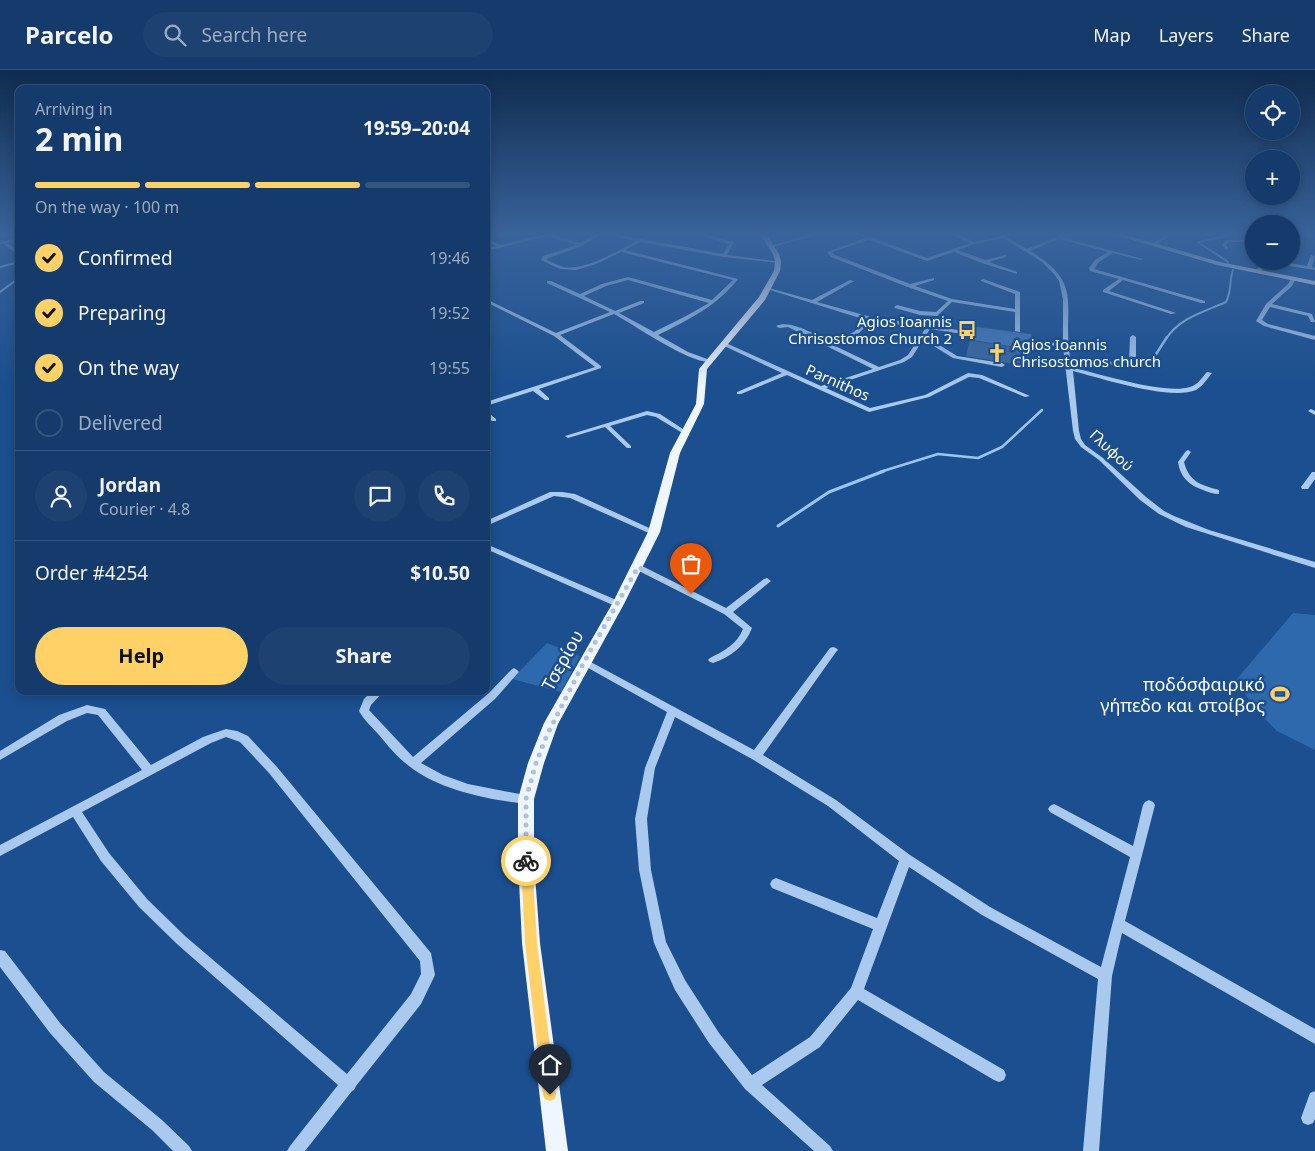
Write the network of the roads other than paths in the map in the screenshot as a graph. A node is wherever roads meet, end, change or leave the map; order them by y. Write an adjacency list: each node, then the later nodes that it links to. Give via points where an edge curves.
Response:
1 (555, 284): 16 (street)
2 (606, 284): 16 (street)
3 (651, 284): 20 (street)
4 (730, 284): 20 (street)
5 (771, 284): 15 (main road, Τσερίου)
6 (844, 284): 21 (street)
7 (906, 284): 14 (street)
8 (915, 284): 14 (street)
9 (995, 284): 25 (street, via 1018,293)
10 (1062, 284): 42 (street, Γλυφού, via 1067,299)
11 (1114, 284): 26 (street, via 1105,291)
12 (1141, 284): 22 (street)
13 (1290, 284): 23 (street)
14 (910, 286): 17 (street)
15 (769, 289): 21 (street); 40 (main road, Τσερίου)
16 (581, 295): 27 (street)
17 (951, 300): 24 (street, via 937,314); 25 (street)
18 (490, 302): 33 (street)
19 (642, 302): 27 (street)
20 (712, 302): 32 (street, via 694,316)
21 (813, 302): 28 (street)
22 (1203, 302)
23 (1268, 305): 29 (street, via 1310,315); 37 (street, via 1259,321 1261,323)
24 (897, 307)
25 (1018, 311): 38 (street)
26 (1173, 312)
27 (614, 313): 32 (street); 33 (street)
28 (870, 319): 31 (street); 41 (street, via 856,333)
29 (1313, 321)
30 (779, 326): 41 (street, via 789,325)
31 (930, 327): 34 (street); 39 (street)
32 (654, 334): 44 (street, via 683,353)
33 (556, 335): 50 (street, via 599,367)
34 (989, 336)
35 (1133, 337): 43 (street, via 1131,366)
36 (1008, 338): 38 (street)
37 (1315, 338)
38 (1017, 340): 42 (street)
39 (920, 341): 45 (street, via 934,344 955,356); 47 (street, via 910,356)
40 (724, 344): 44 (main road, Τσερίου); 48 (street, Parnithos)
41 (830, 344): 47 (street)
42 (1066, 346): 43 (street, Γλυφού)
43 (1067, 358): 46 (street, Γλυφού)
44 (708, 361): 59 (main road, Τσερίου, via 703,369 700,404)
45 (1002, 365)
46 (1068, 368): 49 (street, via 1175,390 1190,390); 69 (street, Γλυφού, via 1075,431 1082,445 1150,504 1170,517 1198,528)
47 (880, 369): 51 (street)
48 (787, 373): 51 (street, Parnithos); 52 (street)
49 (1209, 373)
50 (534, 388): 54 (street); 55 (street)
51 (821, 388): 53 (street, Parnithos, via 869,410 927,396 968,375 980,376)
52 (738, 393)
53 (1027, 396)
54 (548, 399)
55 (490, 403)
56 (490, 417): 57 (street)
57 (494, 420)
58 (607, 426): 59 (street, via 653,414); 60 (street); 61 (street)
59 (686, 433): 67 (main road, Τσερίου, via 675,453)
60 (568, 436)
61 (629, 446)
62 (1188, 452): 65 (street, via 1181,462 1182,473 1192,484)
63 (1315, 474): 64 (street)
64 (1305, 487)
65 (1216, 492)
66 (490, 522): 67 (street, via 553,494 562,494)
67 (654, 532): 70 (main road, Τσερίου)
68 (490, 548): 72 (street)
69 (1315, 565)
70 (638, 567): 72 (main road, Τσερίου); 73 (street)
71 (767, 581): 73 (street)
72 (618, 604): 76 (main road, Τσερίου)
73 (727, 612): 75 (street, via 748,628 736,648)
74 (833, 650): 81 (street)
75 (713, 660)
76 (584, 662): 79 (street); 84 (main road, Τσερίου, via 551,723)
77 (514, 672): 82 (street, via 492,696)
78 (375, 695): 82 (street, via 367,701 364,711)
79 (673, 710): 81 (street); 99 (street, via 650,768 641,819 650,898 660,943 680,985 714,1038)
80 (0, 756): 83 (street, via 63,718 87,708 101,712)
81 (756, 756): 90 (street, via 832,803)
82 (413, 763): 84 (street, via 433,775 498,797)
83 (149, 770): 87 (street); 100 (street, via 218,735 240,736 273,770 426,958 428,975 416,998)
84 (526, 799): 105 (main road, Τσερίου, via 531,943)
85 (1149, 805): 89 (street)
86 (1054, 809): 89 (street)
87 (75, 811): 88 (street); 100 (street, via 105,857 181,940)
88 (0, 852)
89 (1136, 854): 92 (street)
90 (906, 859): 93 (street); 95 (street, via 986,911)
91 (776, 884): 93 (street)
92 (1118, 924): 95 (street); 97 (street)
93 (881, 926): 96 (street)
94 (0, 956): 103 (street, via 55,1028 99,1077)
95 (1105, 976): 107 (street)
96 (856, 992): 98 (street); 99 (street, via 815,1042)
97 (1315, 1037)
98 (999, 1075)
99 (750, 1084): 106 (street)
100 (349, 1085): 104 (street)
101 (1315, 1098): 102 (street)
102 (1308, 1118)
103 (184, 1151)
104 (295, 1151)
105 (556, 1151)
106 (825, 1151)
107 (1091, 1151)

